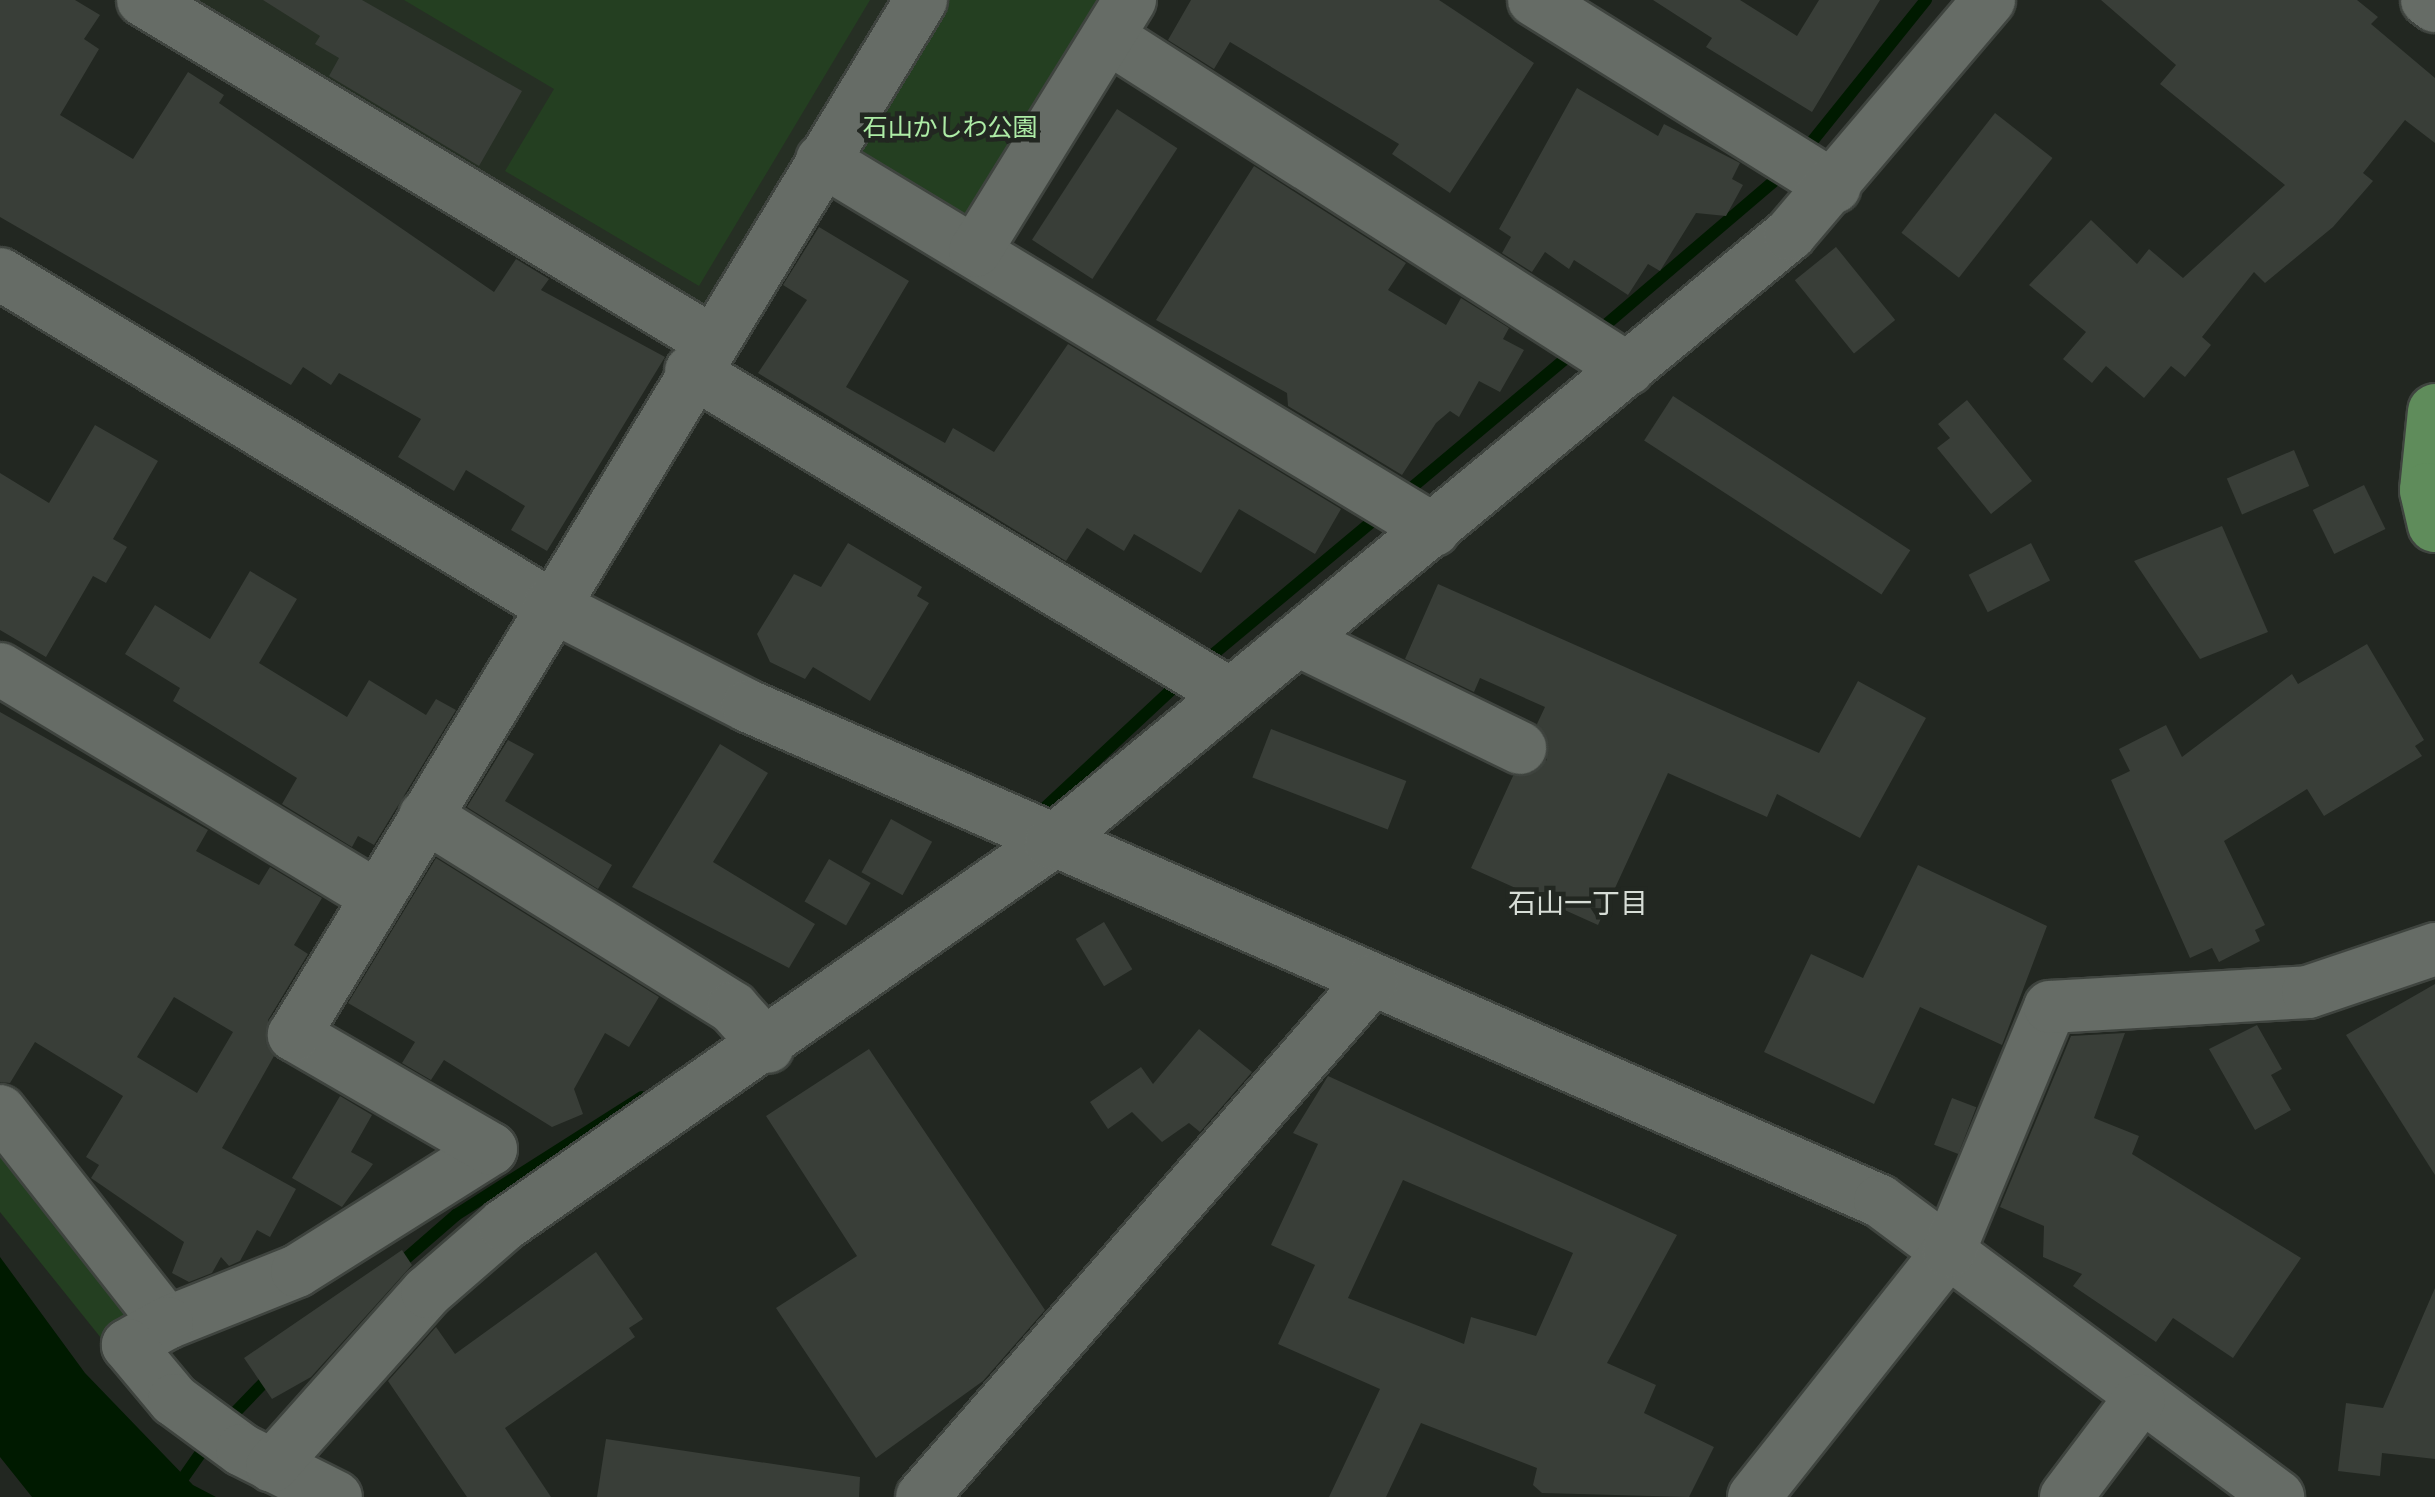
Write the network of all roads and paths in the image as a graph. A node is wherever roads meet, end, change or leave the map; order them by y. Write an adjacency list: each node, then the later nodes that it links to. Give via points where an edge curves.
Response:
1 (143, 0): 12 (street)
2 (921, 0): 8 (street)
3 (1534, 0): 9 (street)
4 (1989, 0): 9 (street)
5 (2427, 0): 6 (street)
6 (2435, 6)
7 (1119, 18): 10 (street); 13 (street)
8 (822, 160): 10 (street); 12 (street)
9 (1836, 187): 13 (street)
10 (975, 251): 16 (street)
11 (0, 274): 17 (street)
12 (700, 355): 17 (street); 20 (street)
13 (1628, 369): 16 (street)
14 (2435, 411): 15 (main road, via 2428,490)
15 (2435, 524)
16 (1434, 530): 18 (street)
17 (550, 605): 22 (street); 23 (street)
18 (1298, 640): 20 (street); 21 (street)
19 (0, 668): 24 (street)
20 (1228, 692): 23 (street)
21 (1520, 748)
22 (425, 816): 24 (street); 27 (street, via 733,1008)
23 (1051, 843): 26 (street); 27 (street)
24 (373, 894): 30 (street, via 294,1035 490,1149 297,1271)
25 (2435, 949): 29 (street, via 2308,992 2050,1007)
26 (1371, 980): 29 (street, via 1880,1201); 34 (street)
27 (768, 1046): 32 (street, via 504,1226 427,1292)
28 (0, 1111): 30 (street)
29 (1949, 1250): 31 (street); 35 (street)
30 (167, 1323): 32 (street, via 128,1345 174,1400)
31 (2139, 1400): 36 (street); 37 (street)
32 (272, 1466): 33 (street)
33 (336, 1497)
34 (922, 1497)
35 (1754, 1497)
36 (2066, 1497)
37 (2278, 1497)

